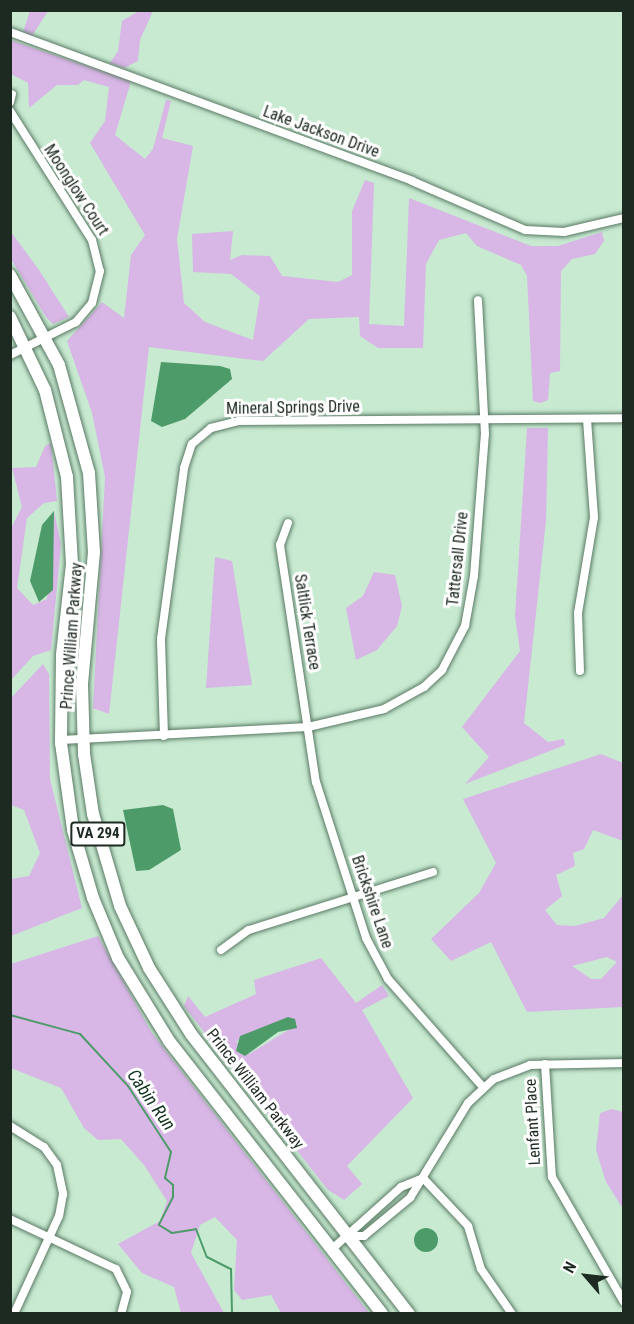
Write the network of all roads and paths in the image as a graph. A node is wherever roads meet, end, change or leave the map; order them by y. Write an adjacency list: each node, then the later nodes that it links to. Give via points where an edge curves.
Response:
1 (10, 32): 3 (street, Lake Jackson Drive, via 412,181 525,230 564,232)
2 (10, 111): 7 (street, Moonglow Court, via 99,261 92,303 76,322)
3 (624, 218)
4 (10, 275): 7 (highway, Prince William Parkway / VA 294)
5 (478, 300): 12 (street, Tattersall Drive)
6 (10, 317): 8 (highway, Prince William Parkway / VA 294)
7 (47, 338): 8 (street, Moonglow Court); 18 (highway, Prince William Parkway / VA 294, via 77,417 92,501)
8 (27, 347): 9 (street, Moonglow Court); 17 (highway, Prince William Parkway / VA 294, via 58,433 71,510)
9 (10, 355)
10 (624, 418): 11 (street, Mineral Springs Drive)
11 (587, 420): 12 (street, Mineral Springs Drive); 14 (street, via 594,517 578,613)
12 (484, 421): 15 (street, Tattersall Drive, via 474,576 458,645 442,670 407,698); 16 (street, Mineral Springs Drive, via 238,421 223,422 201,435 184,468 161,639)
13 (288, 523): 15 (street, Saltlick Terrace, via 280,545)
14 (580, 671)
15 (308, 727): 16 (street, Tattersall Drive); 20 (street, Brickshire Lane, via 316,782)
16 (164, 736): 18 (street, Tattersall Drive)
17 (61, 740): 18 (street, Tattersall Drive); 30 (highway, Prince William Parkway / VA 294, via 80,858 133,986 197,1079)
18 (83, 740): 29 (highway, Prince William Parkway / VA 294, via 99,838 120,906 149,968 191,1034)
19 (433, 872): 20 (street)
20 (353, 899): 21 (street, via 249,930); 24 (street, Brickshire Lane, via 378,966)
21 (220, 950)
22 (624, 1063): 23 (street)
23 (545, 1064): 24 (street, via 518,1068); 31 (street, Lenfant Place, via 552,1177)
24 (483, 1087): 26 (street)
25 (10, 1126): 28 (street, via 44,1147 61,1177 62,1205)
26 (423, 1178): 29 (street, via 400,1187 355,1224); 29 (street, via 410,1198 364,1236); 36 (street, via 468,1226 478,1263)
27 (10, 1219): 28 (street)
28 (50, 1236): 32 (street); 33 (street, via 117,1269 126,1292)
29 (350, 1236): 30 (street); 35 (highway, Prince William Parkway / VA 294)
30 (332, 1249): 34 (highway, Prince William Parkway / VA 294)
31 (624, 1302)
32 (14, 1314)
33 (122, 1314)
34 (382, 1314)
35 (410, 1314)
36 (512, 1314)

